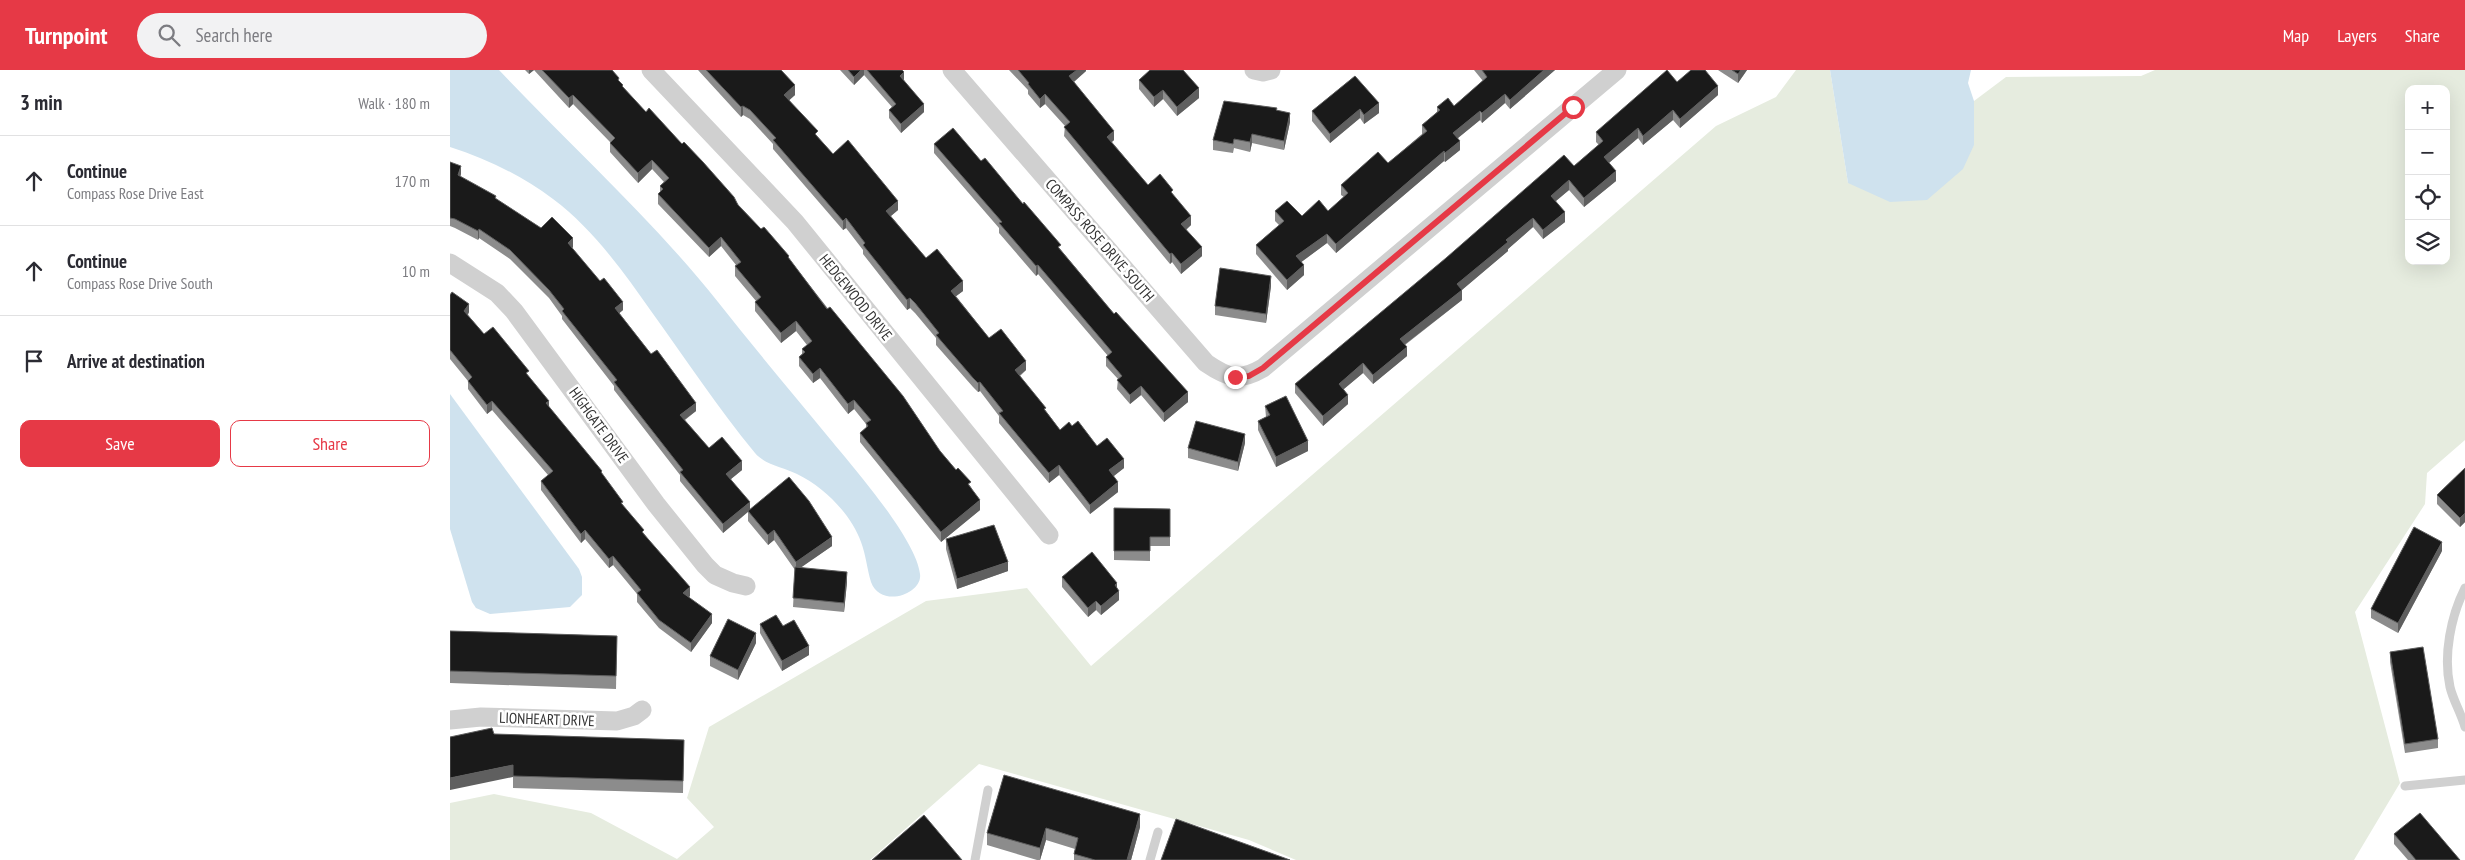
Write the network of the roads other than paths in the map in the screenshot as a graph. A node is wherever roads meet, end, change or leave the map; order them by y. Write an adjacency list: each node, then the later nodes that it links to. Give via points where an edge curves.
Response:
1 (650, 70): 7 (street, HEDGEWOOD DRIVE, via 795,222)
2 (952, 70): 5 (street, COMPASS ROSE DRIVE SOUTH, via 1206,363 1235,377 1249,376 1263,368)
3 (1254, 70): 4 (street)
4 (1271, 70)
5 (1617, 70)
6 (450, 263): 8 (street, HIGHGATE DRIVE, via 497,293 514,311 656,504 705,565 715,575)
7 (1049, 535)
8 (746, 586)
9 (2465, 588): 12 (lane, via 2452,626 2448,666 2450,687)
10 (642, 710): 11 (street, LIONHEART DRIVE, via 617,721 481,717)
11 (450, 720)
12 (2465, 727)
13 (2465, 780): 14 (lane)
14 (2405, 786)
15 (988, 790): 17 (lane)
16 (1158, 832): 18 (lane)
17 (975, 860)
18 (1150, 860)

